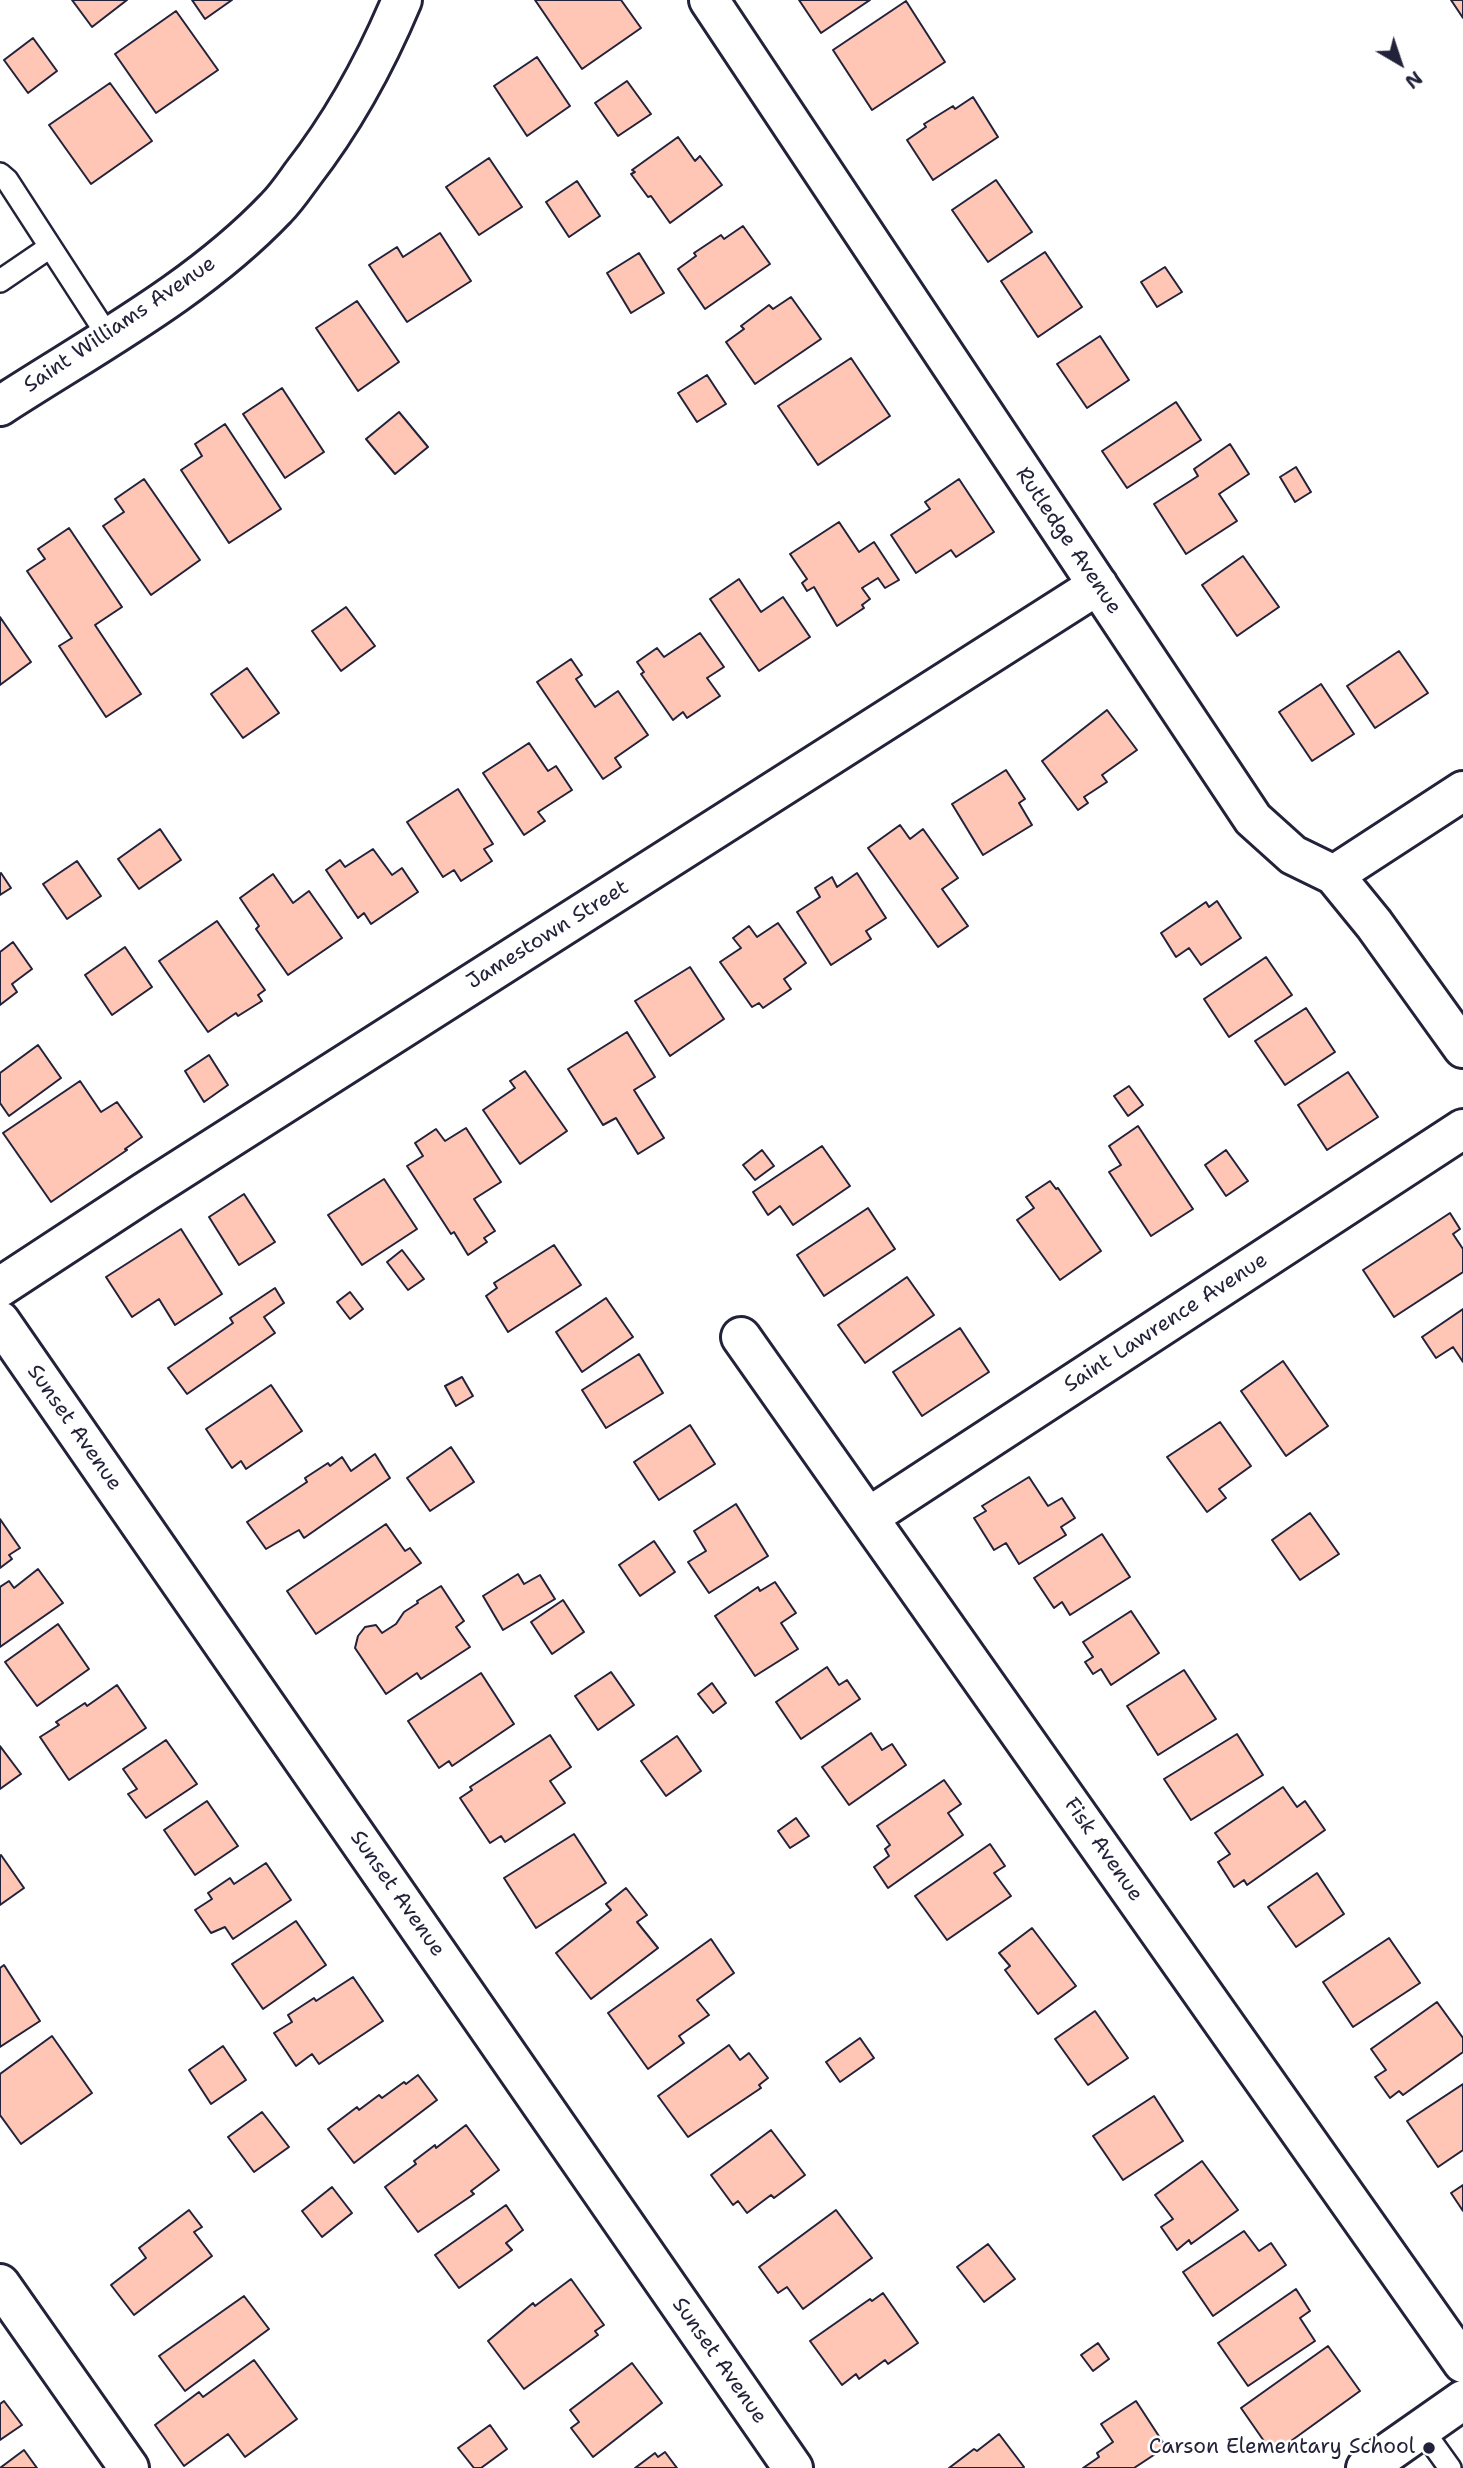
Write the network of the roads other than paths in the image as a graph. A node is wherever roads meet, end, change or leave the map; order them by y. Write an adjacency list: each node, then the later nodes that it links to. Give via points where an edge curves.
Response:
1 (402, 0): 6 (street, Saint Williams Avenue, via 368,75 326,144 278,207 184,287)
2 (709, 0): 8 (street, Rutledge Avenue)
3 (0, 174): 4 (lane)
4 (50, 247): 5 (lane); 6 (lane)
5 (0, 281)
6 (108, 336): 7 (street, Saint Williams Avenue)
7 (0, 406)
8 (1098, 585): 10 (street, Rutledge Avenue, via 1253,820 1293,855); 13 (street, Jamestown Street)
9 (1463, 790): 10 (street)
10 (1334, 875): 11 (street, Rutledge Avenue)
11 (1463, 1048)
12 (1463, 1129): 16 (street, Saint Lawrence Avenue)
13 (0, 1287)
14 (0, 1321): 22 (street, Sunset Avenue)
15 (741, 1337): 16 (street, Fisk Avenue)
16 (869, 1517): 18 (street, Fisk Avenue)
17 (0, 2284): 21 (street)
18 (1463, 2363)
19 (1463, 2400): 20 (street)
20 (1422, 2429): 23 (street); 24 (lane)
21 (129, 2468)
22 (793, 2468)
23 (1366, 2468)
24 (1450, 2468)

